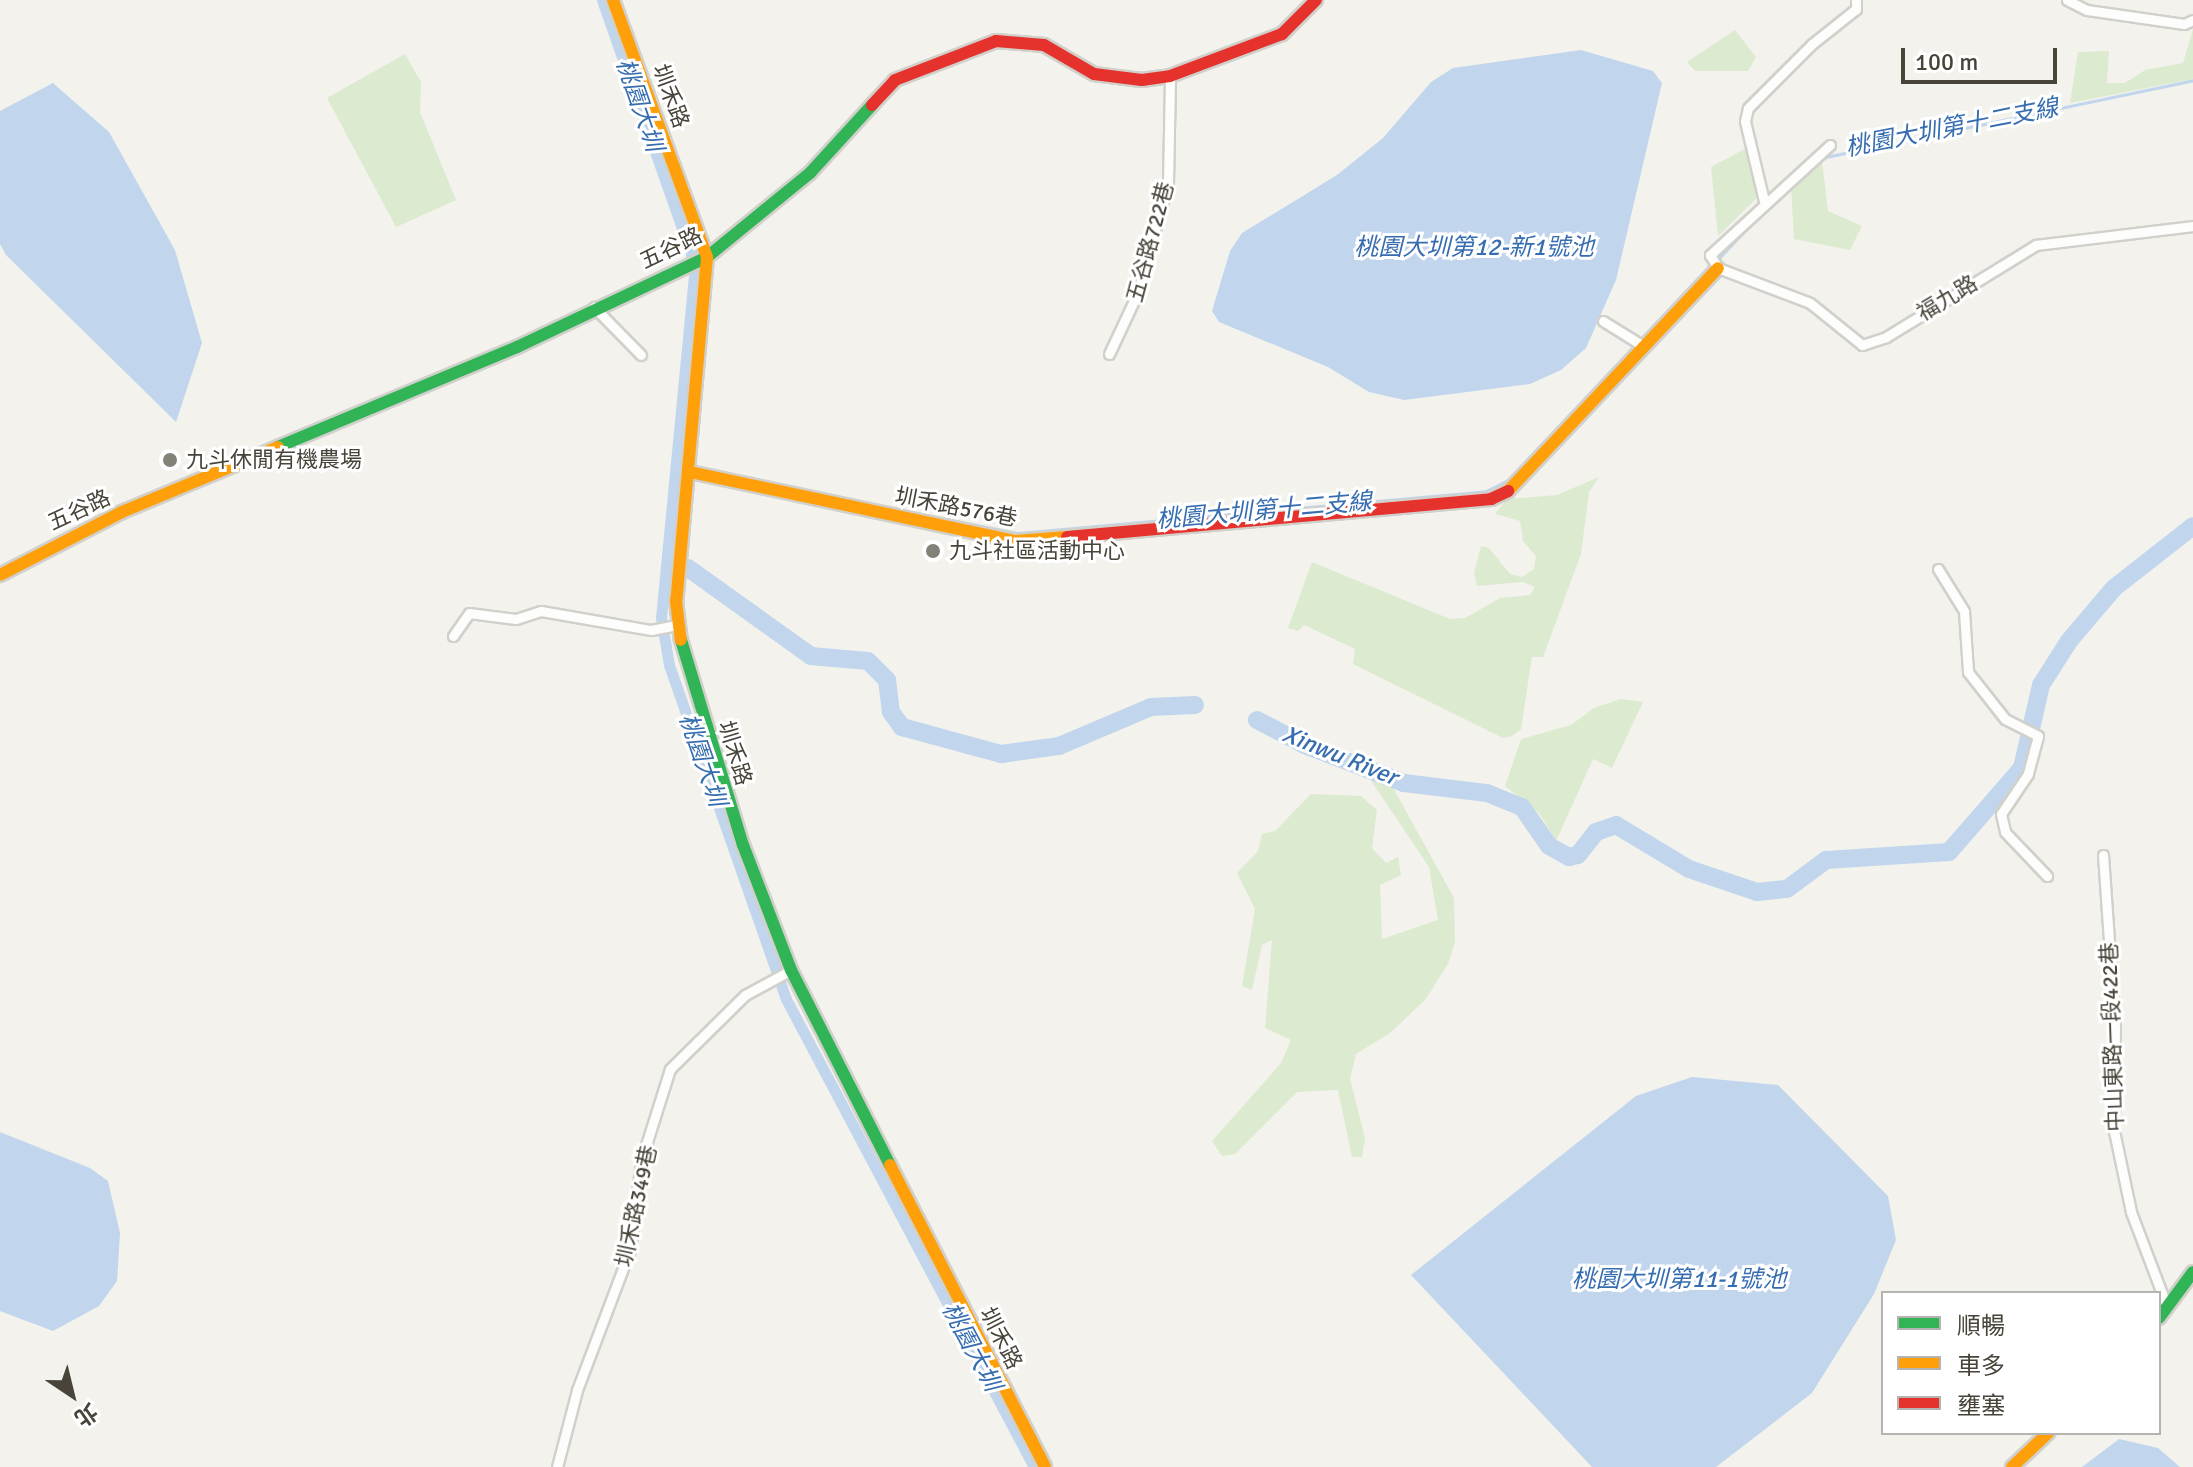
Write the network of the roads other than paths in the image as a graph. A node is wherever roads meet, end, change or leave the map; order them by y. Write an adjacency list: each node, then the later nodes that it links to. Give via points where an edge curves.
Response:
1 (613, 0): 10 (street, 圳禾路)
2 (1316, 0): 6 (street, 五谷路, via 1282,34)
3 (1856, 0): 8 (street, via 1856,9 1748,108 1745,121)
4 (2067, 0): 5 (street, via 2087,10 2184,24)
5 (2193, 19)
6 (1170, 76): 10 (street, 五谷路, via 1142,80 1094,74 1044,45 1019,39 996,41 924,66 895,80 810,173); 15 (street, 五谷路722巷, via 1168,183 1138,292)
7 (1830, 145): 8 (street)
8 (1764, 201): 11 (street, via 1710,255)
9 (2193, 226): 11 (street, 福九路, via 2036,245 1886,337 1862,345 1810,303)
10 (701, 259): 12 (street, 五谷路); 17 (street, 圳禾路)
11 (1718, 268): 14 (street, 圳禾路576巷)
12 (594, 307): 16 (street); 19 (street, 五谷路, via 517,347 122,512)
13 (1603, 321): 14 (street)
14 (1645, 347): 17 (street, 圳禾路576巷, via 1511,489 1491,499 1016,541)
15 (1109, 354)
16 (641, 355)
17 (690, 472): 20 (street, 圳禾路)
18 (1938, 569): 23 (street, via 1964,611 1968,672 2005,719 2038,736 2036,754 2001,814 2005,832)
19 (0, 575)
20 (674, 626): 21 (street, via 656,630 541,611 516,619 469,613); 24 (street, 圳禾路)
21 (453, 636)
22 (2103, 855): 27 (street, 中山東路一段422巷, via 2115,1028 2114,1131 2131,1212)
23 (2047, 876)
24 (788, 971): 31 (street, 圳禾路349巷, via 745,995 670,1069 641,1161 630,1250 577,1390); 32 (street, 圳禾路)
25 (2193, 1272): 28 (street)
26 (2161, 1291): 28 (street, 中山東路一段422巷)
27 (2161, 1291)
28 (2167, 1307): 29 (street)
29 (2161, 1315)
30 (2046, 1435): 33 (street)
31 (557, 1467)
32 (1045, 1467)
33 (2012, 1467)

